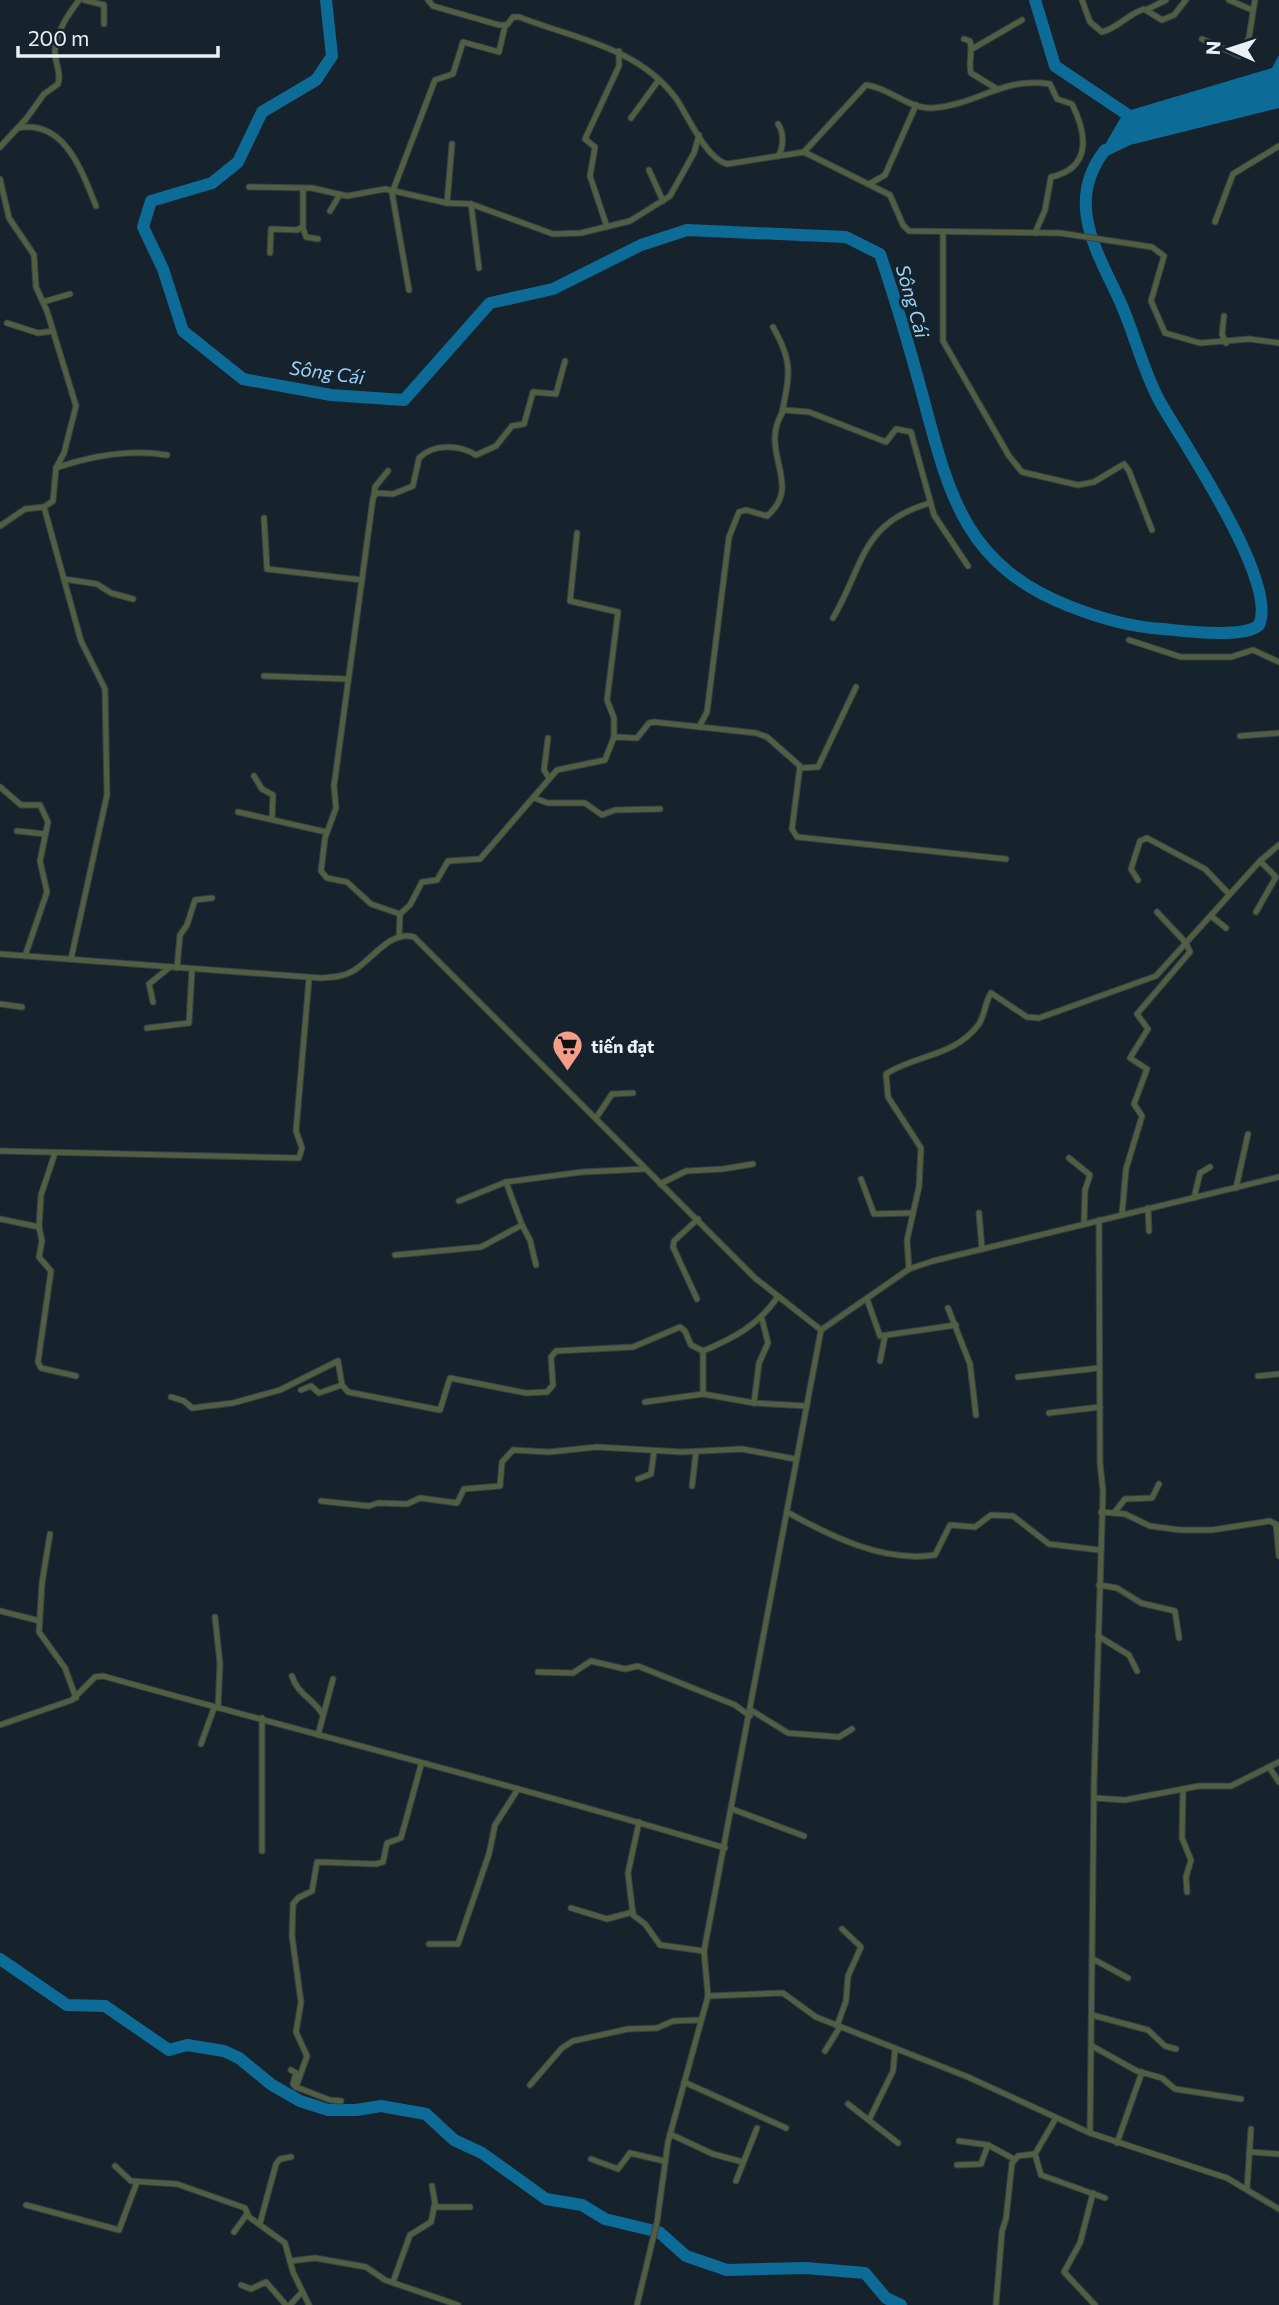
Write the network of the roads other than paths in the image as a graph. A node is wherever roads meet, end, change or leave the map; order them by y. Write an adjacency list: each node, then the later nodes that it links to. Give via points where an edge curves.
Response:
1 (81, 0): 11 (street, via 104,5); 22 (street, via 65,15 55,48 58,84 44,94)
2 (428, 0): 12 (street, via 433,6)
3 (1082, 0): 8 (street, via 1090,22 1102,32 1116,27 1129,14)
4 (1166, 0): 8 (street)
5 (1186, 0): 8 (street, via 1178,12 1162,20)
6 (1229, 0): 9 (street)
7 (1255, 0): 9 (street)
8 (1148, 9)
9 (1252, 10): 14 (street, via 1249,37 1240,56)
10 (1022, 20): 15 (street)
11 (104, 24)
12 (505, 26): 16 (street, via 519,16); 34 (street, via 499,52 463,42 453,74 435,80)
13 (964, 39): 15 (street)
14 (1202, 39)
15 (972, 49): 18 (street, via 971,73)
16 (619, 51): 17 (street); 42 (street, via 619,66 585,139 595,147 590,176)
17 (658, 81): 20 (street); 23 (street, via 675,97)
18 (997, 89): 19 (street, via 936,108); 44 (street, via 1014,83 1050,84 1057,99 1072,104 1085,142 1083,155 1067,172 1051,177)
19 (916, 105): 27 (street, via 863,86); 31 (street, via 885,175)
20 (631, 118)
21 (778, 124): 28 (street, via 782,151)
22 (18, 128): 25 (street); 39 (street, via 40,127 76,157)
23 (699, 135): 28 (street, via 716,158 727,164); 36 (street, via 674,192)
24 (452, 144): 37 (street)
25 (0, 146)
26 (1279, 146): 41 (street, via 1233,174)
27 (804, 152): 28 (street); 31 (street)
28 (778, 156)
29 (649, 170): 36 (street)
30 (0, 179): 51 (street, via 9,218 34,255 35,283)
31 (871, 183): 45 (street, via 890,195 905,228)
32 (249, 187): 33 (street)
33 (303, 188): 35 (street); 43 (street)
34 (392, 193): 35 (street, via 382,189); 37 (street); 49 (street)
35 (339, 196): 40 (street)
36 (663, 201): 42 (street, via 630,221)
37 (447, 203): 38 (street)
38 (471, 204): 42 (street, via 553,234); 48 (street)
39 (96, 206)
40 (330, 211)
41 (1215, 222)
42 (607, 227)
43 (303, 228): 46 (street, via 306,237); 47 (street, via 271,229)
44 (1035, 233): 45 (street); 56 (street, via 1148,246 1163,254 1151,302 1165,333 1200,343)
45 (943, 234): 68 (street, via 943,341 1009,456 1022,472 1078,485 1094,482 1124,464)
46 (317, 239)
47 (270, 253)
48 (479, 268)
49 (410, 290)
50 (70, 294): 51 (street)
51 (43, 302): 55 (street)
52 (1224, 316): 56 (street)
53 (7, 323): 55 (street, via 38,333)
54 (773, 327): 59 (street, via 790,378)
55 (53, 331): 61 (street, via 76,410)
56 (1226, 343): 57 (street, via 1249,339)
57 (1279, 343)
58 (565, 361): 63 (street, via 556,394 533,393 524,425 513,425 496,446 476,455 466,450 431,449 419,458 413,486)
59 (782, 412): 64 (street, via 807,411 886,442 896,429 909,431); 80 (street, via 773,439 782,476 781,498 770,515 742,510 734,523 723,572 707,712)
60 (167, 455): 61 (street, via 86,456)
61 (56, 468): 65 (street, via 55,498)
62 (388, 471): 63 (street)
63 (374, 495): 72 (street)
64 (930, 503): 70 (street, via 944,533); 74 (street, via 897,515 868,543)
65 (44, 507): 67 (street, via 29,507); 71 (street)
66 (264, 518): 72 (street, via 267,569)
67 (0, 526)
68 (1152, 530)
69 (577, 533): 83 (street, via 570,601 618,612 607,700 614,718)
70 (968, 566)
71 (64, 579): 73 (street, via 97,584); 111 (street, via 83,648 104,684 108,753 106,802)
72 (362, 580): 78 (street)
73 (133, 599)
74 (833, 618)
75 (1129, 640): 76 (street, via 1181,657 1231,657 1255,650)
76 (1279, 662)
77 (264, 676): 78 (street)
78 (347, 680): 94 (street, via 334,786 336,808)
79 (856, 687): 85 (street, via 818,766)
80 (699, 727): 83 (street, via 654,722 637,738); 85 (street, via 764,735)
81 (1279, 733): 82 (street)
82 (1240, 736)
83 (614, 737): 87 (street, via 606,761 568,766)
84 (548, 738): 87 (street, via 544,770)
85 (800, 768): 97 (street, via 792,829 797,837)
86 (254, 776): 92 (street, via 262,789 273,795)
87 (549, 778): 89 (street)
88 (0, 787): 95 (street, via 21,805 40,805 48,822)
89 (534, 798): 90 (street, via 548,803 585,803 602,816 615,810); 104 (street, via 480,859 448,861 437,880 422,882)
90 (660, 809)
91 (238, 812): 92 (street)
92 (272, 819): 94 (street)
93 (17, 831): 95 (street)
94 (326, 832): 104 (street, via 322,874 347,882 372,904)
95 (45, 834): 110 (street, via 40,866 47,892)
96 (1279, 845): 98 (street)
97 (1006, 859)
98 (1261, 861): 100 (street); 103 (street, via 1276,877)
99 (1138, 880): 100 (street, via 1130,869 1140,841 1147,838 1205,869)
100 (1229, 894): 105 (street)
101 (212, 898): 112 (street, via 194,900)
102 (1157, 912): 108 (street)
103 (1256, 912)
104 (400, 914): 107 (street)
105 (1213, 918): 106 (street); 108 (street)
106 (1226, 928)
107 (399, 937): 114 (street, via 354,971); 120 (street, via 414,937)
108 (1188, 946): 136 (street, via 1150,980 1039,1018 1027,1017 990,993 981,1021 973,1030 939,1053 886,1074 888,1097 921,1148); 138 (street, via 1189,955 1137,1014 1148,1029 1130,1058 1147,1069 1134,1104 1142,1116 1126,1169)
109 (0, 954): 110 (street)
110 (25, 956): 111 (street)
111 (71, 959): 112 (street)
112 (173, 968): 113 (street); 115 (street, via 149,984)
113 (192, 969): 114 (street); 118 (street, via 189,1023)
114 (309, 979): 123 (street, via 296,1131 303,1153 299,1158)
115 (153, 1002)
116 (0, 1004): 117 (street)
117 (22, 1007)
118 (147, 1028)
119 (633, 1093): 120 (street, via 612,1094)
120 (596, 1118): 127 (street)
121 (1248, 1134): 132 (street)
122 (0, 1151): 123 (street)
123 (55, 1153): 144 (street, via 41,1195)
124 (1069, 1158): 142 (street, via 1090,1175 1084,1190)
125 (754, 1164): 131 (street, via 687,1171)
126 (1210, 1167): 133 (street, via 1200,1173)
127 (646, 1169): 130 (street); 131 (street)
128 (1279, 1177): 132 (street)
129 (861, 1179): 136 (street, via 874,1214)
130 (506, 1182): 134 (street); 143 (street)
131 (660, 1184): 140 (street)
132 (1236, 1188): 133 (street)
133 (1194, 1198): 135 (street)
134 (459, 1201)
135 (1148, 1208): 138 (street); 145 (street)
136 (912, 1213): 149 (street, via 907,1240)
137 (979, 1213): 146 (street)
138 (1122, 1213): 141 (street)
139 (0, 1219): 144 (street)
140 (698, 1219): 150 (street); 151 (street, via 673,1247)
141 (1099, 1220): 142 (street); 160 (street)
142 (1084, 1224): 146 (street)
143 (522, 1225): 147 (street, via 481,1247); 148 (street)
144 (39, 1227): 163 (street, via 38,1255 51,1271 38,1364)
145 (1149, 1231)
146 (982, 1249): 149 (street)
147 (395, 1255)
148 (537, 1265)
149 (909, 1269): 152 (street)
150 (777, 1298): 154 (street); 156 (street)
151 (697, 1299)
152 (867, 1299): 156 (street); 157 (street, via 877,1332)
153 (948, 1308): 155 (street)
154 (762, 1320): 158 (street); 172 (street, via 768,1343 758,1369)
155 (956, 1325): 157 (street); 176 (street, via 970,1364)
156 (821, 1329): 173 (street)
157 (886, 1336): 159 (street)
158 (703, 1351): 165 (street, via 691,1345 680,1328 632,1347 559,1350 551,1357 553,1385 541,1393); 169 (street)
159 (880, 1361)
160 (1099, 1368): 166 (street); 174 (street)
161 (450, 1370): 165 (street)
162 (1279, 1374): 164 (street)
163 (76, 1376)
164 (1258, 1376)
165 (453, 1377): 167 (street, via 442,1408 437,1410 351,1393)
166 (1018, 1377)
167 (342, 1385): 168 (street, via 319,1394 311,1386); 170 (street, via 341,1365 335,1361 289,1387 233,1403 192,1408)
168 (301, 1390)
169 (703, 1394): 171 (street); 172 (street)
170 (171, 1397)
171 (645, 1402)
172 (754, 1403): 173 (street)
173 (807, 1406): 179 (street)
174 (1100, 1407): 175 (street); 185 (street)
175 (1049, 1413)
176 (976, 1415)
177 (653, 1451): 178 (street); 180 (street, via 651,1474); 183 (street, via 597,1447 513,1450 502,1462 500,1486 466,1488 457,1503 420,1498 407,1504 369,1506)
178 (696, 1452): 179 (street, via 750,1450); 182 (street)
179 (795, 1459): 184 (street)
180 (638, 1479)
181 (1159, 1484): 186 (street, via 1152,1498 1125,1499)
182 (692, 1486)
183 (321, 1501)
184 (787, 1512): 189 (street, via 831,1536 890,1552 933,1556 950,1525 975,1527 994,1515 1017,1517 1049,1544); 203 (street)
185 (1101, 1512): 186 (street); 189 (street)
186 (1114, 1513): 187 (street, via 1154,1527 1180,1530 1270,1521)
187 (1278, 1525): 190 (street)
188 (50, 1534): 194 (street)
189 (1100, 1550): 191 (street)
190 (1279, 1556)
191 (1099, 1585): 195 (street); 196 (street, via 1174,1611)
192 (0, 1611): 194 (street)
193 (215, 1617): 202 (street, via 220,1664)
194 (40, 1621): 201 (street, via 40,1634 65,1668)
195 (1098, 1636): 197 (street, via 1129,1655); 216 (street)
196 (1179, 1638)
197 (1137, 1671)
198 (538, 1672): 203 (street, via 573,1673 591,1661 625,1669 638,1666)
199 (292, 1676): 204 (street, via 298,1691)
200 (333, 1679): 204 (street)
201 (76, 1698): 202 (street, via 95,1677 103,1676); 206 (street)
202 (216, 1708): 205 (street); 209 (street)
203 (750, 1713): 207 (street, via 788,1733 839,1737); 217 (street)
204 (323, 1715): 208 (street)
205 (262, 1718): 208 (street); 221 (street)
206 (0, 1725)
207 (852, 1729)
208 (318, 1735): 211 (street)
209 (201, 1744)
210 (1279, 1762): 212 (street)
211 (421, 1765): 214 (street); 242 (street, via 401,1838 387,1843 383,1862 317,1862 312,1891 293,1904 292,1940 301,2002 296,2032 307,2056)
212 (1269, 1767): 213 (street); 215 (street, via 1231,1786)
213 (1279, 1782)
214 (518, 1789): 218 (street); 226 (street, via 495,1825 458,1944)
215 (1183, 1789): 216 (street, via 1125,1800); 222 (street, via 1182,1838 1191,1863)
216 (1094, 1795): 228 (street)
217 (732, 1809): 219 (street); 220 (street)
218 (639, 1822): 220 (street); 224 (street, via 628,1873)
219 (804, 1836)
220 (725, 1848): 227 (street)
221 (262, 1851)
222 (1187, 1892)
223 (571, 1908): 224 (street, via 599,1918)
224 (633, 1912): 227 (street, via 660,1945)
225 (842, 1929): 233 (street, via 861,1947 848,1976)
226 (429, 1944)
227 (704, 1951): 230 (street)
228 (1093, 1959): 229 (street); 231 (street)
229 (1128, 1978)
230 (708, 1996): 232 (street); 233 (street, via 776,1992)
231 (1092, 2015): 234 (street); 235 (street, via 1148,2030)
232 (701, 2020): 240 (street); 241 (street, via 673,2021 657,2028 573,2041)
233 (839, 2027): 236 (street); 237 (street)
234 (1092, 2046): 239 (street); 251 (street)
235 (1176, 2049)
236 (895, 2050): 246 (street, via 968,2077); 247 (street, via 893,2071)
237 (825, 2051)
238 (291, 2070): 242 (street, via 296,2073)
239 (1142, 2072): 243 (street, via 1162,2078 1175,2089); 255 (street)
240 (684, 2082): 249 (street); 252 (street)
241 (530, 2085)
242 (296, 2087): 244 (street)
243 (1241, 2099)
244 (341, 2101)
245 (848, 2104): 247 (street)
246 (1056, 2118): 251 (street); 258 (street)
247 (869, 2120): 254 (street)
248 (757, 2128): 264 (street)
249 (786, 2129)
250 (1251, 2129): 257 (street)
251 (1090, 2133): 255 (street)
252 (670, 2134): 263 (street); 264 (street)
253 (959, 2141): 256 (street)
254 (898, 2143)
255 (1117, 2143): 270 (street, via 1227,2178)
256 (988, 2145): 262 (street); 265 (street, via 981,2164)
257 (1249, 2152): 259 (street); 270 (street)
258 (1035, 2154): 262 (street); 271 (street, via 1041,2175)
259 (1279, 2154)
260 (291, 2157): 278 (street, via 276,2164)
261 (591, 2159): 263 (street, via 618,2169 630,2153)
262 (1014, 2159): 288 (street)
263 (664, 2161): 287 (street, via 657,2222)
264 (743, 2162): 267 (street)
265 (957, 2165)
266 (115, 2166): 268 (street, via 126,2179)
267 (736, 2181)
268 (137, 2182): 273 (street, via 119,2231); 277 (street, via 177,2184 239,2204)
269 (432, 2186): 274 (street)
270 (1247, 2189): 276 (street)
271 (1093, 2193): 272 (street); 289 (street, via 1080,2243 1064,2272)
272 (1105, 2198)
273 (26, 2205)
274 (434, 2207): 275 (street); 281 (street, via 429,2224 411,2235)
275 (470, 2207)
276 (1279, 2208)
277 (247, 2214): 278 (street); 279 (street)
278 (260, 2223): 280 (street, via 285,2242)
279 (234, 2232)
280 (289, 2261): 281 (street, via 310,2257 366,2267); 283 (street)
281 (393, 2282): 286 (street)
282 (241, 2285): 284 (street, via 253,2289 264,2281)
283 (302, 2292): 284 (street); 285 (street)
284 (288, 2305)
285 (309, 2305)
286 (458, 2305)
287 (637, 2305)
288 (996, 2305)
289 (1095, 2305)

